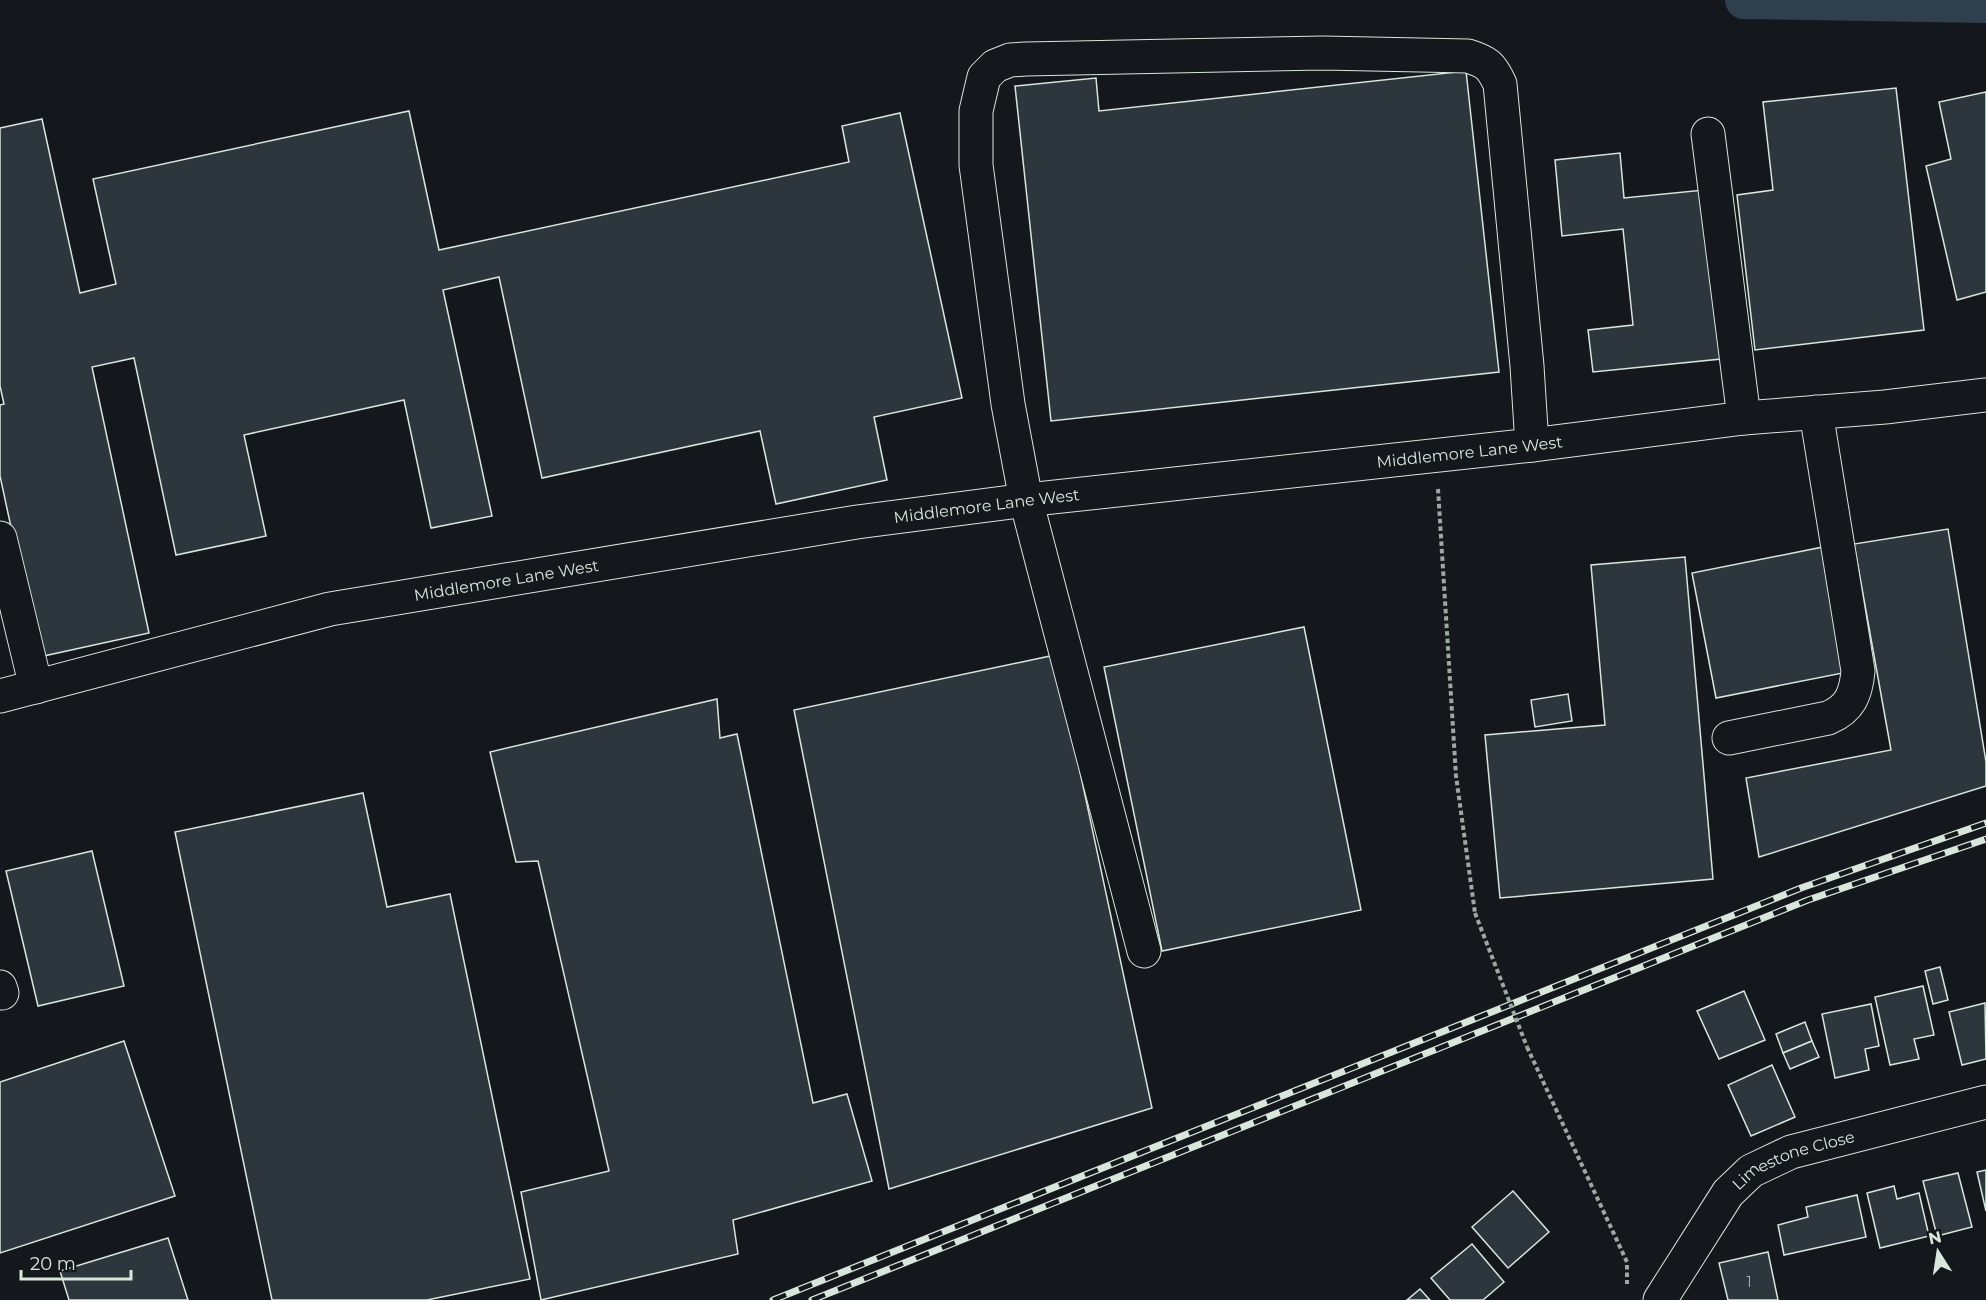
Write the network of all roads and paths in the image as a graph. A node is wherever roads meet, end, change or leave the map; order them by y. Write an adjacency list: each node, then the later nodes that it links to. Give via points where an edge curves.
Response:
1 (1708, 134): 4 (street)
2 (1986, 395): 3 (street, Middlemore Lane West)
3 (1816, 412): 4 (street, Middlemore Lane West); 11 (street, via 1857,684 1851,700 1834,715)
4 (1744, 418): 5 (street, Middlemore Lane West)
5 (1532, 445): 6 (street, Middlemore Lane West); 7 (street, via 1500,84 1492,68 1468,56 1334,53 1010,60 995,66 984,77 976,111 976,165 1008,404)
6 (1436, 455): 7 (street, Middlemore Lane West); 16 (path, bridge, via 1456,776 1475,913 1527,1047 1627,1262)
7 (1026, 500): 9 (street, Middlemore Lane West, via 857,522 330,609); 12 (street)
8 (0, 538): 9 (street)
9 (36, 687): 10 (street, Middlemore Lane West)
10 (0, 696)
11 (1730, 738)
12 (1144, 951)
13 (0, 987): 14 (street)
14 (0, 993)
15 (1986, 1102): 17 (street, Limestone Close, via 1791,1152 1751,1171 1728,1193)
16 (1627, 1291)
17 (1660, 1300)

